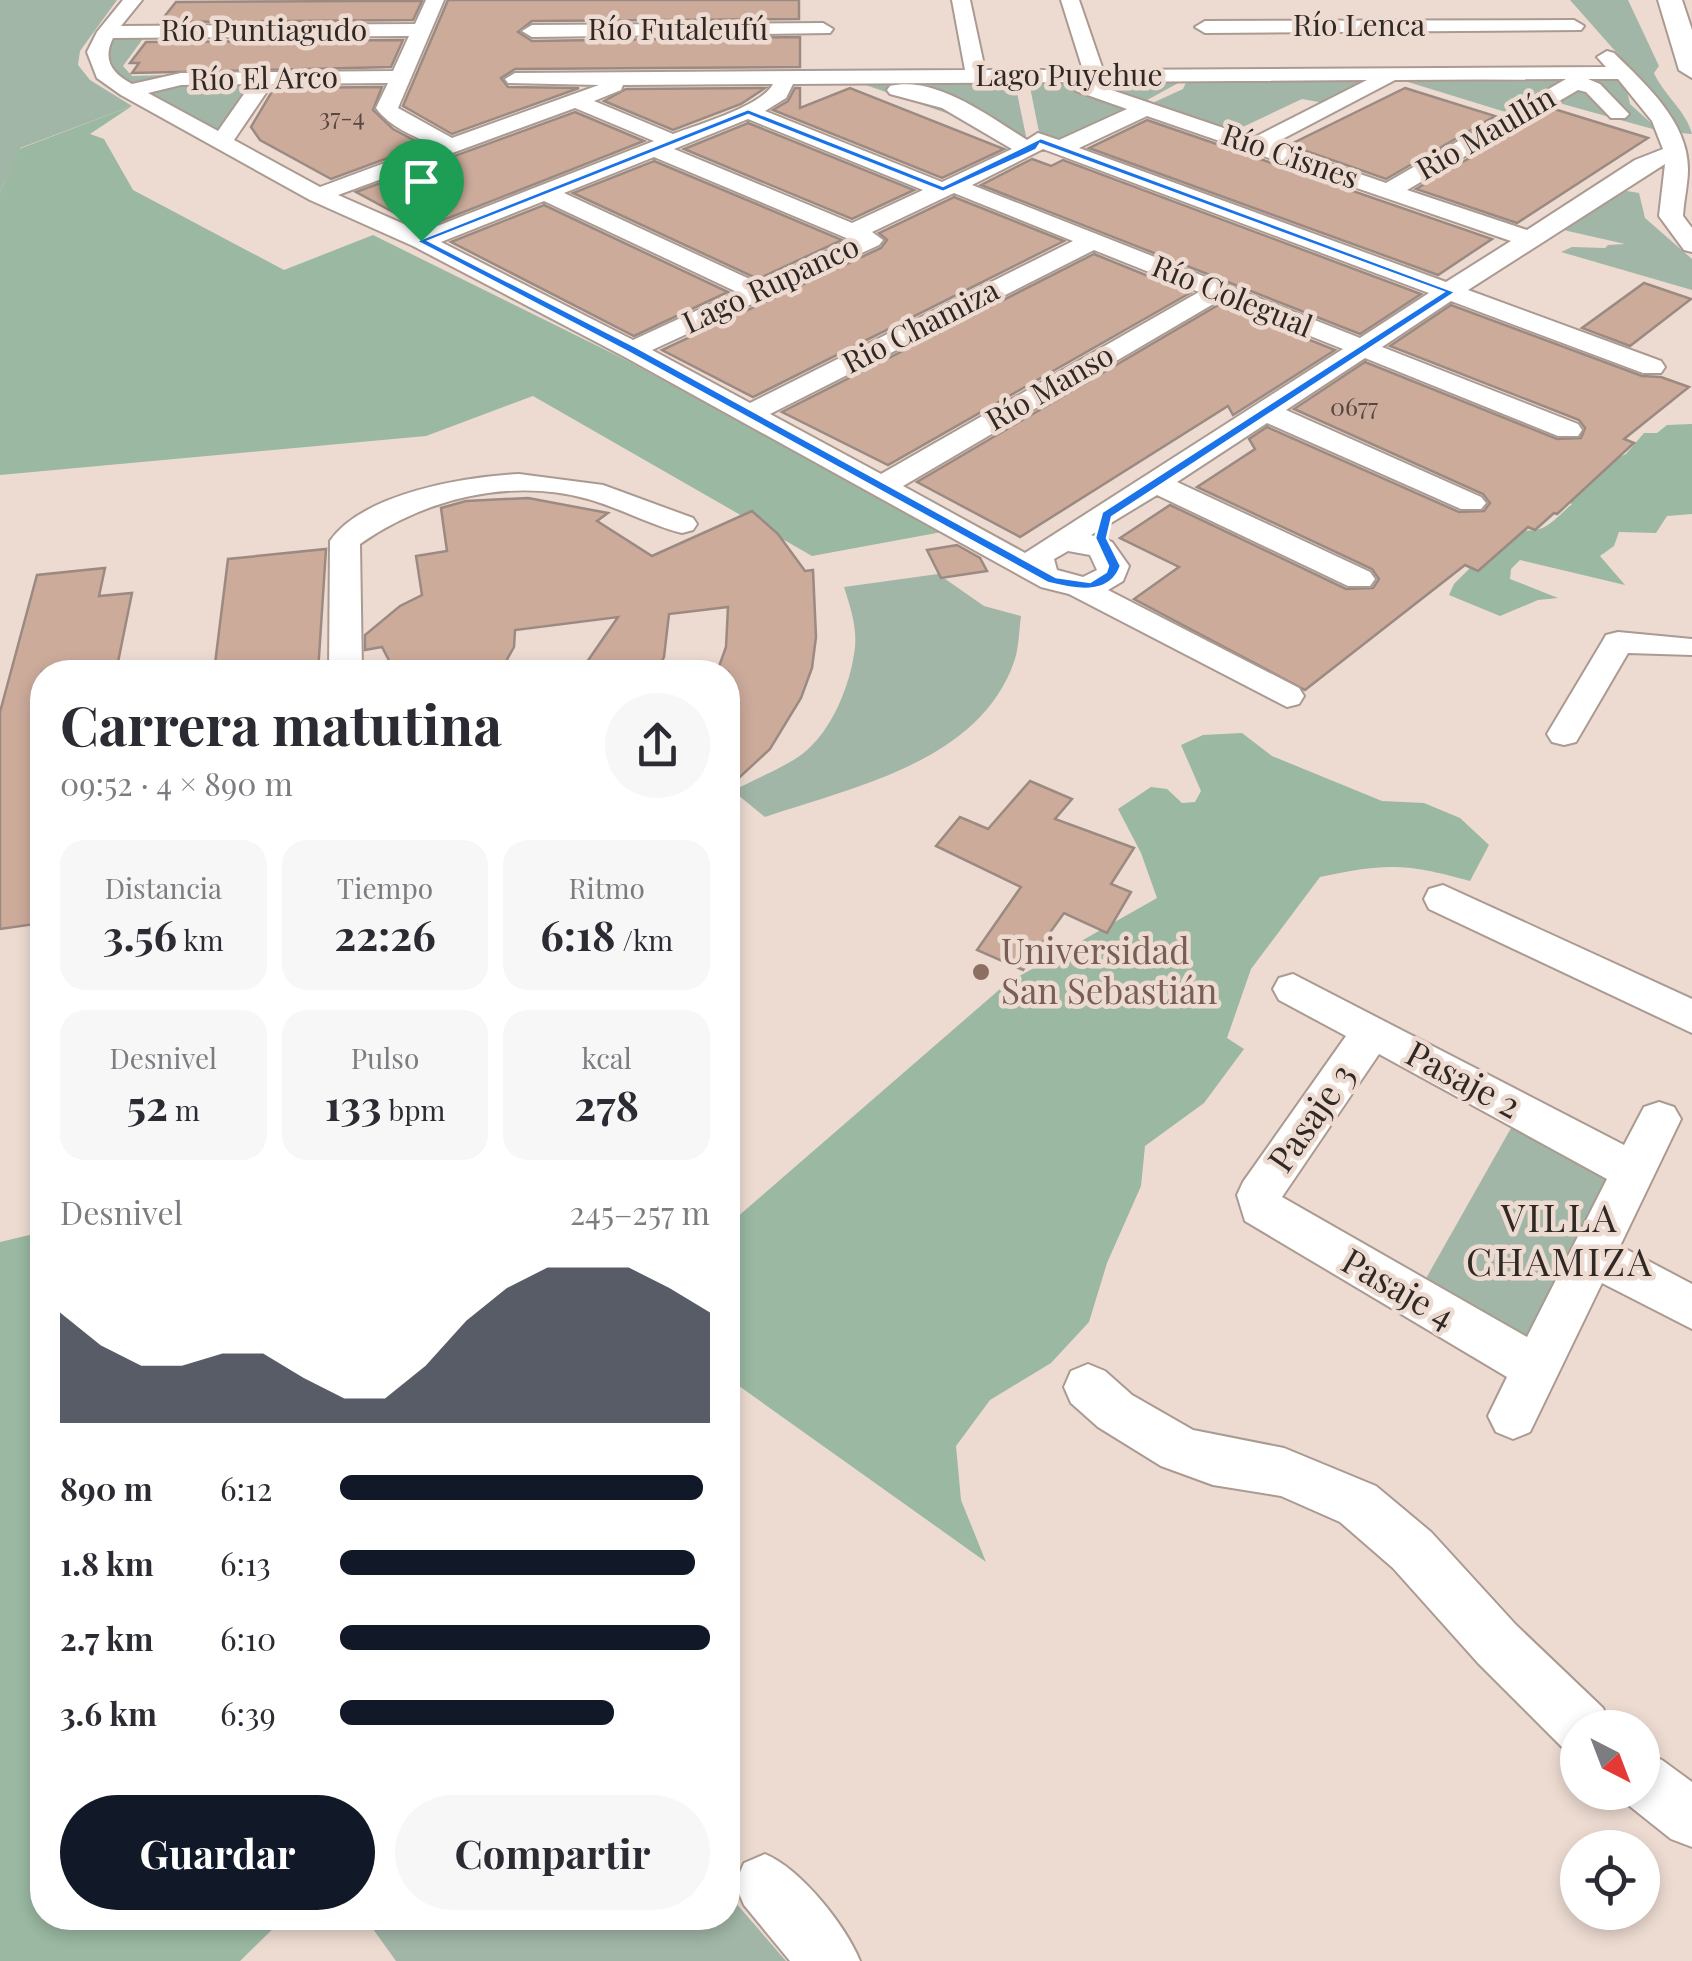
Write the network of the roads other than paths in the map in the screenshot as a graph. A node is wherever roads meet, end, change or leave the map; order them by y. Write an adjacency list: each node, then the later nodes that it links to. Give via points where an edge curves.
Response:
1 (133, 0): 9 (street)
2 (435, 0): 8 (street)
3 (961, 0): 19 (street)
4 (1070, 0): 17 (street)
5 (1552, 0): 7 (street)
6 (1670, 0): 13 (main road)
7 (1574, 26): 10 (street, Río Lenca); 14 (street)
8 (420, 30): 9 (street, Río Puntiagudo); 18 (street)
9 (108, 32): 24 (street, via 96,62)
10 (1212, 44): 15 (street, Lago Puyehue); 17 (street, Lago Puyehue)
11 (823, 45): 12 (street, Río Futaleufú); 19 (street, Lago Puyehue); 22 (street, Lago Puyehue)
12 (526, 47): 21 (street, Lago Puyehue); 26 (street, via 526,92)
13 (1692, 70)
14 (1623, 73): 23 (street, Lago Puyehue); 35 (street, via 1658,115)
15 (1392, 74): 23 (street, Lago Puyehue); 32 (street)
16 (1051, 76): 17 (street, Lago Puyehue); 19 (street, Lago Puyehue, via 1022,84); 27 (street, Río Cisnes)
17 (1095, 76)
18 (401, 77): 20 (street, Río El Arco); 34 (street, via 388,113)
19 (976, 77)
20 (266, 78): 24 (street, Río El Arco, via 180,79); 31 (street)
21 (632, 78): 22 (street, Lago Puyehue); 26 (street)
22 (785, 78): 28 (street, via 778,94)
23 (1577, 78): 29 (street); 37 (street, Rio Maullín)
24 (128, 91): 31 (street)
25 (878, 92): 30 (street, via 932,97)
26 (569, 104): 33 (street); 34 (street)
27 (1146, 108): 30 (street, Lago Rupanco); 32 (street, Río Cisnes)
28 (748, 112): 33 (street); 36 (street, Río Colegual)
29 (1618, 114)
30 (1040, 141): 36 (street, Lago Rupanco); 49 (street)
31 (221, 142): 40 (street)
32 (1256, 145): 37 (street, Río Cisnes)
33 (665, 146): 39 (street); 42 (street)
34 (453, 147): 40 (street)
35 (1675, 152): 38 (street); 41 (street)
36 (948, 187): 42 (street, Lago Rupanco); 44 (street, Río Colegual)
37 (1388, 190): 43 (street, Río Cisnes)
38 (1604, 190): 41 (street, via 1640,190); 43 (street)
39 (546, 193): 45 (street); 48 (street)
40 (318, 195): 45 (street)
41 (1672, 204): 46 (street, via 1674,223)
42 (852, 232): 48 (street, Lago Rupanco, via 871,240)
43 (1529, 239): 49 (street)
44 (1092, 240): 47 (street, Río Colegual); 54 (street, Rio Chamiza)
45 (421, 241): 51 (street)
46 (1692, 245)
47 (1218, 291): 50 (street, Río Colegual); 57 (street, Río Manso)
48 (757, 292): 51 (street, Lago Rupanco)
49 (1450, 292): 50 (street); 52 (street)
50 (1364, 349): 53 (street); 55 (street, Río Colegual)
51 (632, 350): 54 (street)
52 (1652, 367)
53 (1266, 412): 56 (street); 58 (street)
54 (750, 414): 57 (street)
55 (1568, 430)
56 (1156, 483): 59 (street); 63 (street)
57 (882, 486): 62 (street)
58 (1471, 503)
59 (1107, 515): 61 (street, via 1100,532); 62 (street)
60 (682, 524): 66 (street, via 579,488 510,483 460,490 374,518 345,541)
61 (1105, 551): 62 (street, via 1080,542); 64 (street, via 1112,574)
62 (1048, 559): 64 (street, via 1064,585)
63 (1359, 580)
64 (1079, 586): 67 (street)
65 (1688, 644): 68 (street, via 1618,642)
66 (344, 660)
67 (1287, 696)
68 (1564, 734)
69 (1443, 899): 71 (street)
70 (1293, 989): 72 (street, Pasaje 2)
71 (1692, 1017)
72 (1372, 1031): 74 (street, Pasaje 2); 75 (street, Pasaje 3, via 1259,1195)
73 (1660, 1119): 74 (street)
74 (1634, 1171): 76 (street)
75 (1261, 1208): 78 (street, Pasaje 4)
76 (1592, 1254): 77 (street); 78 (street)
77 (1692, 1308)
78 (1536, 1368): 80 (street)
79 (1088, 1388): 81 (street, via 1179,1448 1213,1461 1284,1472 1358,1504 1412,1550)
80 (1513, 1416)
81 (1565, 1710)
82 (1660, 1794): 83 (street)
83 (1692, 1818)
84 (764, 1884): 85 (street)
85 (830, 1961)

